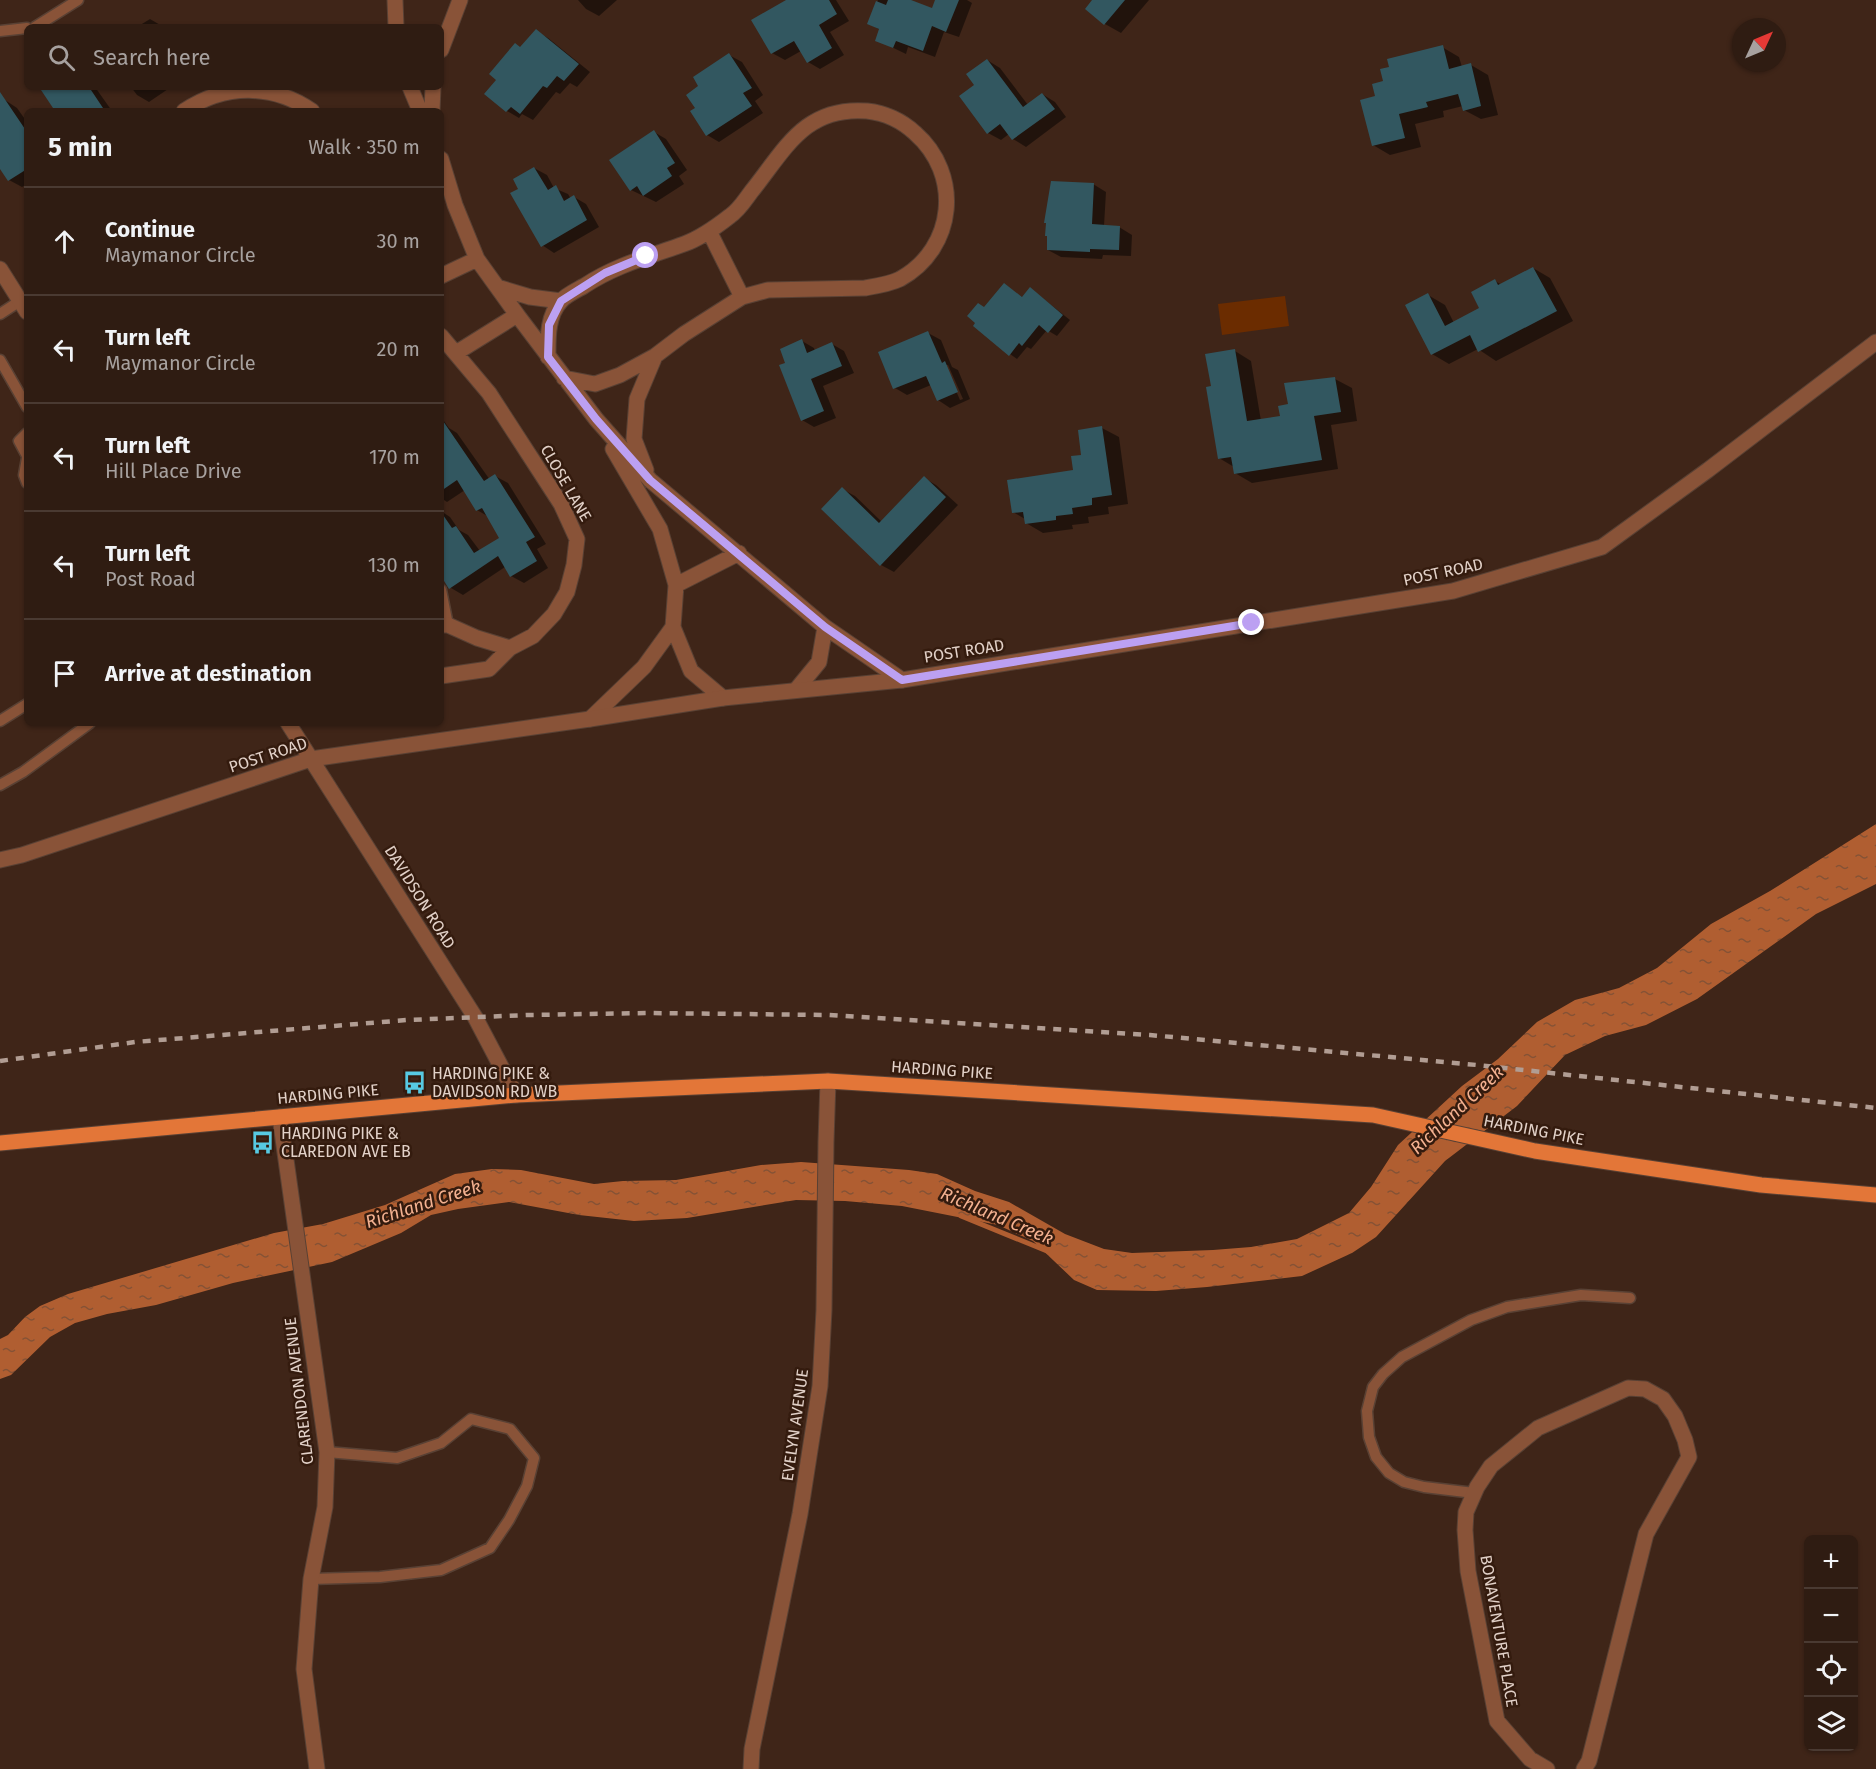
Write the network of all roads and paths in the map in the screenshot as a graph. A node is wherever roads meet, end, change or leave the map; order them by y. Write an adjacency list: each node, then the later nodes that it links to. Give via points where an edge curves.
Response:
1 (78, 0): 4 (lane)
2 (395, 0): 5 (street)
3 (460, 0): 8 (street)
4 (40, 24)
5 (396, 24)
6 (24, 28): 7 (lane)
7 (0, 31)
8 (444, 42)
9 (242, 90): 12 (street)
10 (242, 90): 15 (street)
11 (260, 90): 16 (street, via 281,94)
12 (260, 90)
13 (411, 90): 17 (street)
14 (433, 90): 18 (street)
15 (190, 108)
16 (308, 108)
17 (419, 108)
18 (432, 108)
19 (444, 169): 21 (street)
20 (709, 231): 25 (street); 25 (street, via 733,214 801,129 831,114 868,111 888,116 906,125 936,156 943,175 947,212 934,244 909,273 881,286 768,290); 26 (street, via 605,273)
21 (477, 259): 23 (street); 24 (street)
22 (0, 269): 27 (street)
23 (444, 275)
24 (497, 287): 26 (street); 29 (street)
25 (742, 297): 33 (street)
26 (561, 301): 34 (street, via 549,325)
27 (24, 306): 28 (lane)
28 (0, 314)
29 (517, 315): 32 (street); 34 (street)
30 (444, 339): 32 (street, CLOSE LANE)
31 (1876, 342): 50 (street, POST ROAD, via 1602,547 1453,591)
32 (456, 353): 48 (street, CLOSE LANE, via 489,393 539,468 576,539 567,592 558,607 533,636)
33 (655, 356): 36 (street, via 595,384); 42 (street, via 637,399 634,439)
34 (548, 357): 36 (street)
35 (0, 360): 37 (lane)
36 (564, 378): 39 (street)
37 (5, 381): 38 (lane)
38 (24, 403)
39 (596, 419): 42 (street); 44 (street, via 660,529)
40 (24, 435): 41 (lane, via 19,441)
41 (24, 451)
42 (650, 480): 43 (street)
43 (738, 553): 44 (street); 47 (street)
44 (676, 585): 46 (street)
45 (444, 625): 48 (street)
46 (674, 627): 52 (street, via 691,670); 54 (street, via 644,667)
47 (825, 627): 50 (street); 51 (street, via 819,662)
48 (510, 648): 49 (street, CLOSE LANE, via 489,669)
49 (444, 676)
50 (902, 680): 51 (street, POST ROAD)
51 (796, 690): 52 (street, POST ROAD)
52 (723, 698): 54 (street, POST ROAD)
53 (24, 706): 55 (lane)
54 (590, 719): 58 (street, POST ROAD)
55 (0, 721)
56 (86, 726): 59 (lane)
57 (290, 726): 58 (street, DAVIDSON ROAD)
58 (311, 759): 60 (street, POST ROAD); 62 (street, DAVIDSON ROAD, via 475,1017)
59 (0, 785)
60 (0, 860)
61 (828, 1081): 62 (main road, HARDING PIKE); 65 (main road, HARDING PIKE, via 1373,1115 1535,1150 1761,1185); 71 (street, EVELYN AVENUE, via 820,1386 800,1514)
62 (516, 1095): 63 (main road, HARDING PIKE)
63 (280, 1116): 64 (main road, HARDING PIKE); 67 (street, CLARENDON AVENUE)
64 (0, 1143)
65 (1876, 1196)
66 (1630, 1298): 68 (lane, via 1581,1295 1507,1307 1440,1336 1402,1357 1383,1374 1373,1387 1367,1411 1369,1437 1376,1457 1389,1473 1404,1482)
67 (327, 1452): 69 (street, CLARENDON AVENUE, via 325,1507); 69 (lane, via 397,1458 441,1443 471,1419 510,1429 534,1458 527,1486 490,1548 441,1570)
68 (1474, 1493): 72 (street, BONAVENTURE PLACE, via 1466,1512 1468,1571 1497,1721 1530,1759); 73 (street, BONAVENTURE PLACE, via 1491,1466 1538,1428 1628,1388 1645,1389 1663,1399 1685,1440 1689,1457 1646,1534)
69 (311, 1579): 70 (street, CLARENDON AVENUE, via 304,1669)
70 (317, 1769)
71 (751, 1769)
72 (1547, 1769)
73 (1584, 1769)

